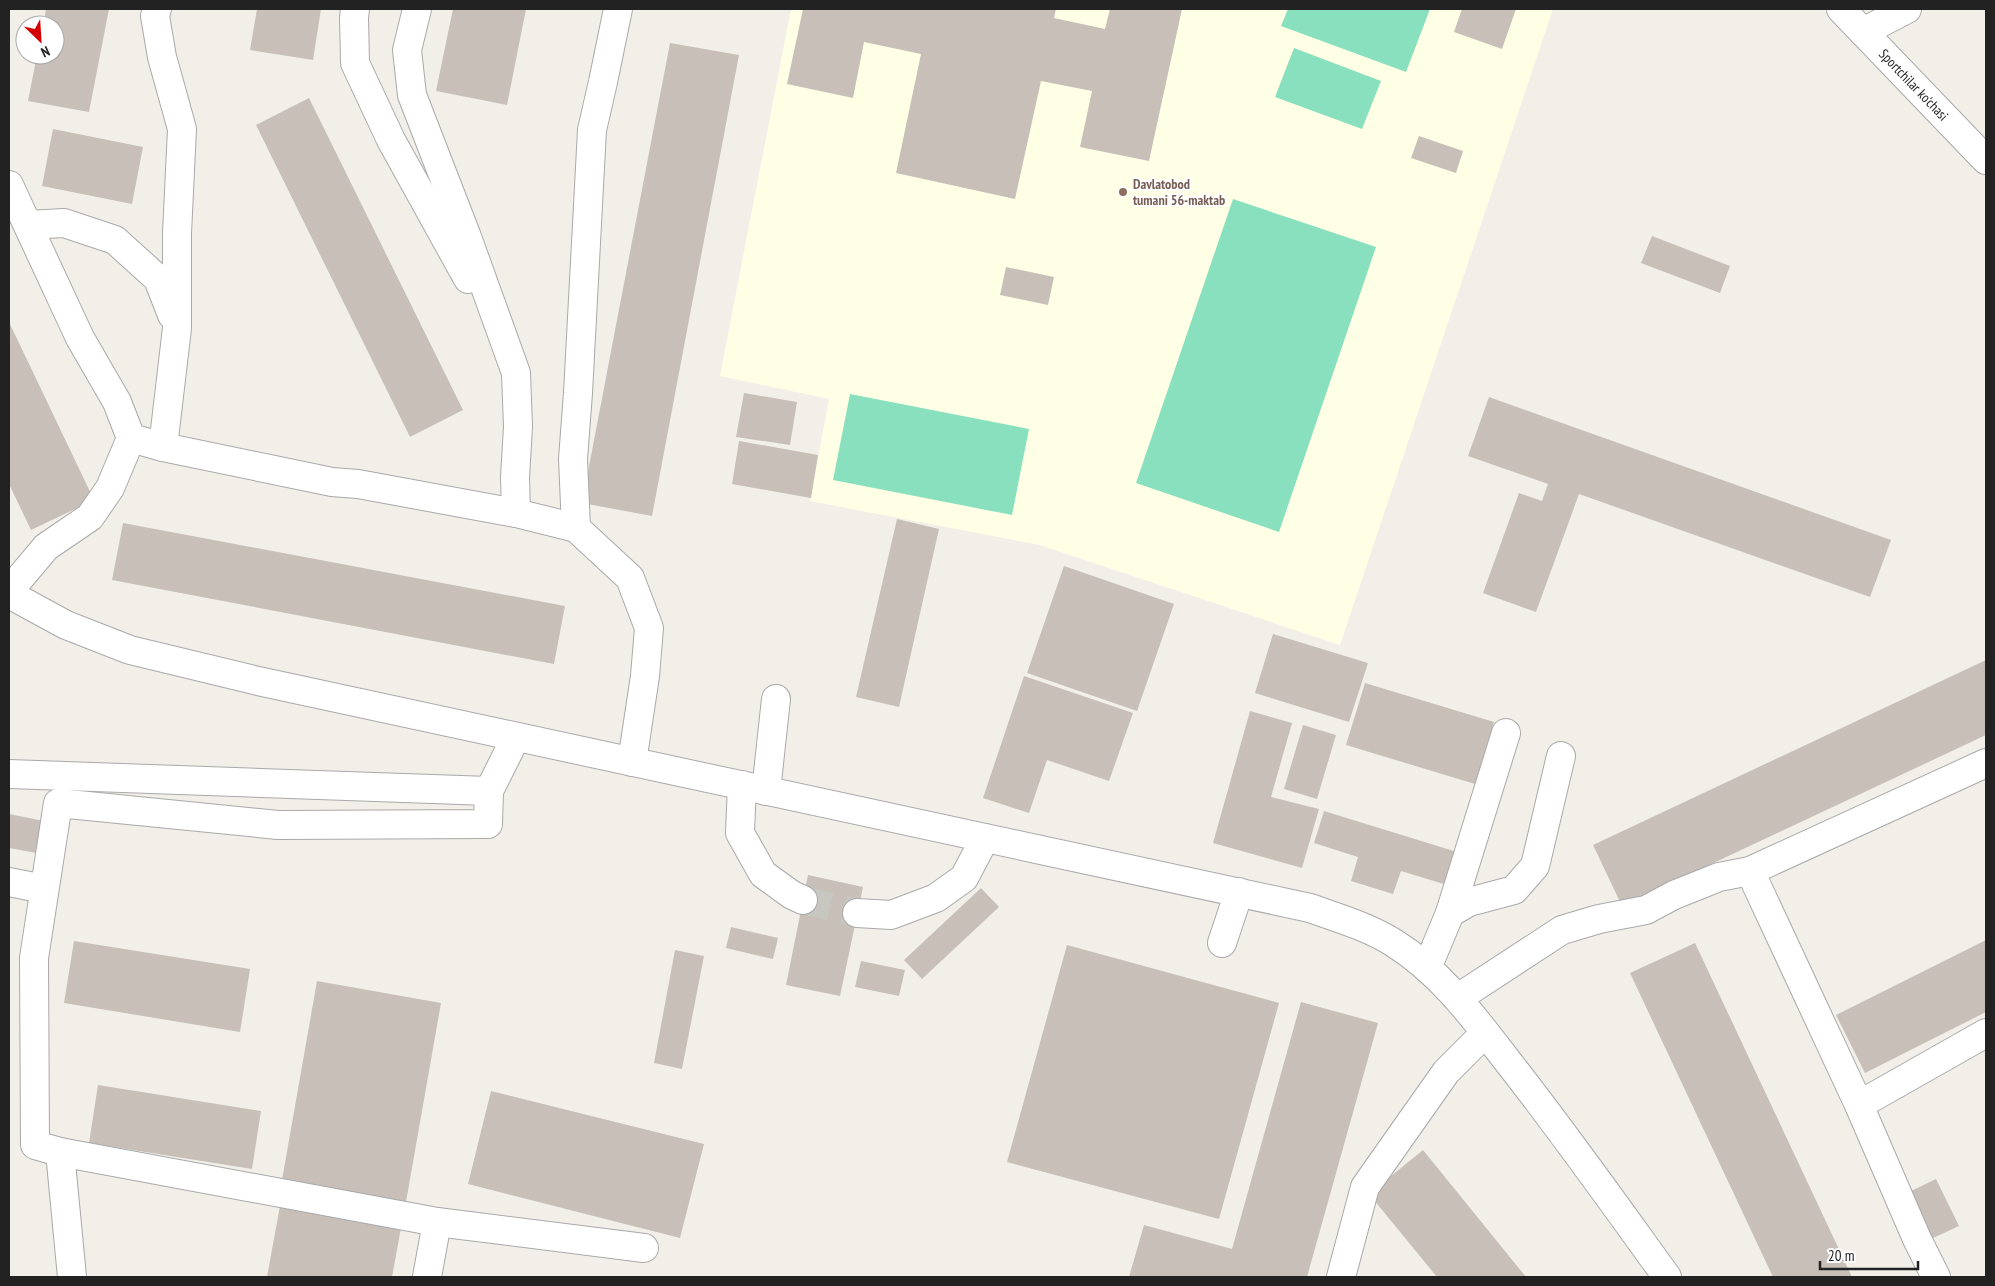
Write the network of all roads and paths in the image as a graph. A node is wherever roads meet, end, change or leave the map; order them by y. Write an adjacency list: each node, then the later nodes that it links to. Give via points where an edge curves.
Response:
1 (157, 9): 11 (street, via 162,57 182,129)
2 (355, 9): 12 (street, via 355,63 391,140 463,268)
3 (417, 9): 12 (street, via 408,50 412,95 468,237)
4 (618, 9): 16 (street, via 592,130 573,459)
5 (1841, 9): 7 (street, Sportchilar ko'chasi)
6 (1907, 9): 7 (street)
7 (1863, 32): 8 (street, Sportchilar ko'chasi)
8 (1986, 160)
9 (9, 185): 10 (street)
10 (28, 226): 11 (street, via 64,223 115,240 158,279); 13 (street, via 80,338 117,402)
11 (177, 328): 14 (street)
12 (516, 373): 15 (street)
13 (131, 438): 14 (street); 17 (street, via 110,488 90,517 46,547)
14 (163, 447): 15 (street, via 332,482)
15 (516, 513): 16 (street)
16 (576, 528): 22 (street, via 630,578 649,628)
17 (9, 592): 20 (street, via 66,625 130,650)
18 (776, 698): 25 (street)
19 (1506, 733): 33 (street)
20 (516, 737): 22 (street); 26 (street)
21 (1561, 756): 33 (street, via 1535,866 1514,890 1469,902)
22 (632, 762): 25 (street)
23 (1986, 763): 28 (street)
24 (9, 774): 26 (street)
25 (754, 788): 27 (street); 32 (street, via 740,833 763,874)
26 (489, 792): 30 (street, via 488,824 278,825 58,803)
27 (985, 838): 31 (street); 34 (street, via 964,878 936,898 891,915)
28 (1750, 871): 37 (street, via 1720,877 1646,910 1562,930); 40 (street)
29 (9, 882): 30 (street)
30 (44, 889): 41 (street, via 34,958 35,1146)
31 (1239, 892): 35 (street); 36 (street, via 1310,908 1356,924 1394,942)
32 (803, 900)
33 (1450, 912): 36 (street)
34 (857, 913)
35 (1222, 943)
36 (1427, 968): 37 (street)
37 (1458, 998): 38 (street)
38 (1485, 1033): 46 (street, via 1446,1072 1365,1187); 47 (street, via 1559,1127)
39 (1986, 1033): 40 (street)
40 (1859, 1105): 48 (street, via 1916,1239)
41 (60, 1152): 42 (street); 44 (street)
42 (437, 1222): 43 (street); 45 (street)
43 (644, 1248)
44 (72, 1277)
45 (427, 1277)
46 (1341, 1277)
47 (1667, 1277)
48 (1936, 1277)

